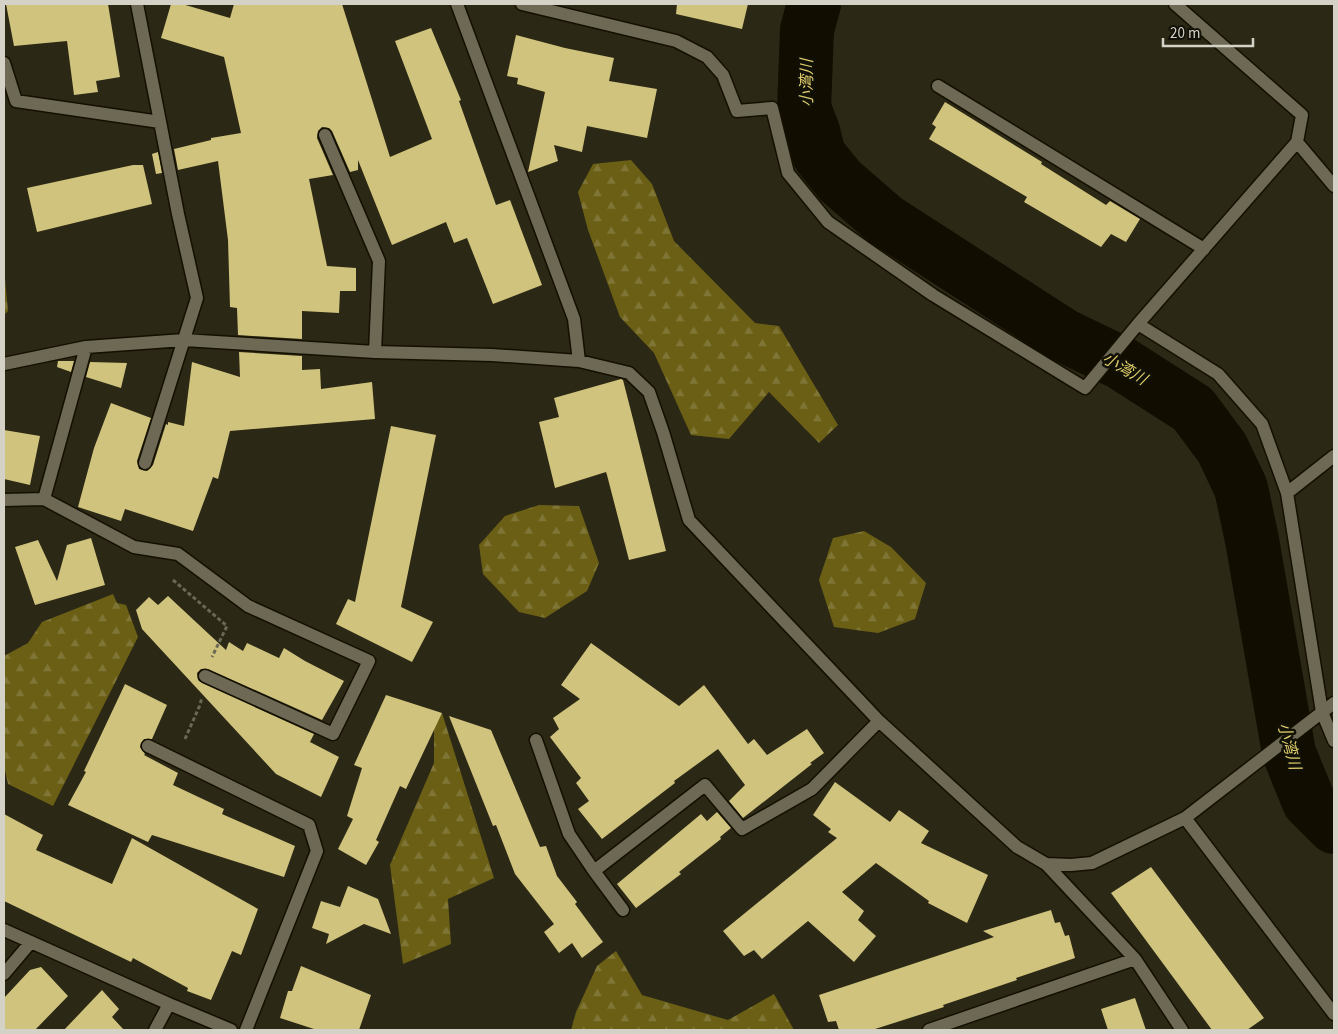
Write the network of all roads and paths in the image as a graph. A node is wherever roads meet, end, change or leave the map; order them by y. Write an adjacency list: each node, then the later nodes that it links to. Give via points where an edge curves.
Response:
1 (138, 4): 8 (street)
2 (457, 4): 17 (street, via 574,319)
3 (522, 4): 13 (street, via 676,41 707,57 723,75 738,111 772,108 788,173 828,222 933,295 1085,388)
4 (1175, 4): 5 (street)
5 (1188, 8): 10 (street, via 1302,115)
6 (4, 63): 8 (street, via 16,101)
7 (938, 86): 12 (street)
8 (160, 122): 14 (street, via 197,298)
9 (325, 135): 16 (street, via 379,261)
10 (1297, 142): 11 (street); 12 (street)
11 (1334, 186)
12 (1204, 249): 13 (street)
13 (1136, 327): 21 (street, via 1218,374 1262,424)
14 (184, 340): 15 (street); 16 (street); 20 (street)
15 (86, 347): 18 (street); 22 (street)
16 (375, 352): 17 (street)
17 (579, 361): 28 (street, via 629,373 649,392 689,520)
18 (4, 364)
19 (1334, 456): 21 (street)
20 (145, 463)
21 (1287, 493): 27 (street)
22 (44, 499): 23 (street); 25 (street, via 134,548 178,554 248,606 369,661 333,734)
23 (4, 500)
24 (170, 578): 25 (path, via 227,626)
25 (205, 676): 32 (path, via 200,705)
26 (1334, 703): 27 (street)
27 (1318, 715): 30 (street); 33 (street)
28 (879, 721): 34 (street, via 1017,847); 35 (street, via 812,789 742,829 705,785)
29 (536, 740): 35 (street, via 569,834)
30 (1334, 740)
31 (148, 746): 32 (street)
32 (176, 760): 45 (street, via 309,825 317,852)
33 (1185, 818): 34 (street, via 1092,863); 42 (street)
34 (1046, 864): 39 (street)
35 (594, 871): 36 (street)
36 (622, 910)
37 (4, 930): 38 (street)
38 (31, 942): 40 (street); 41 (street)
39 (1135, 959): 46 (street); 47 (street)
40 (4, 974)
41 (169, 1004): 43 (street); 44 (street)
42 (1334, 1014)
43 (155, 1030)
44 (231, 1030)
45 (246, 1030)
46 (929, 1030)
47 (1182, 1030)

